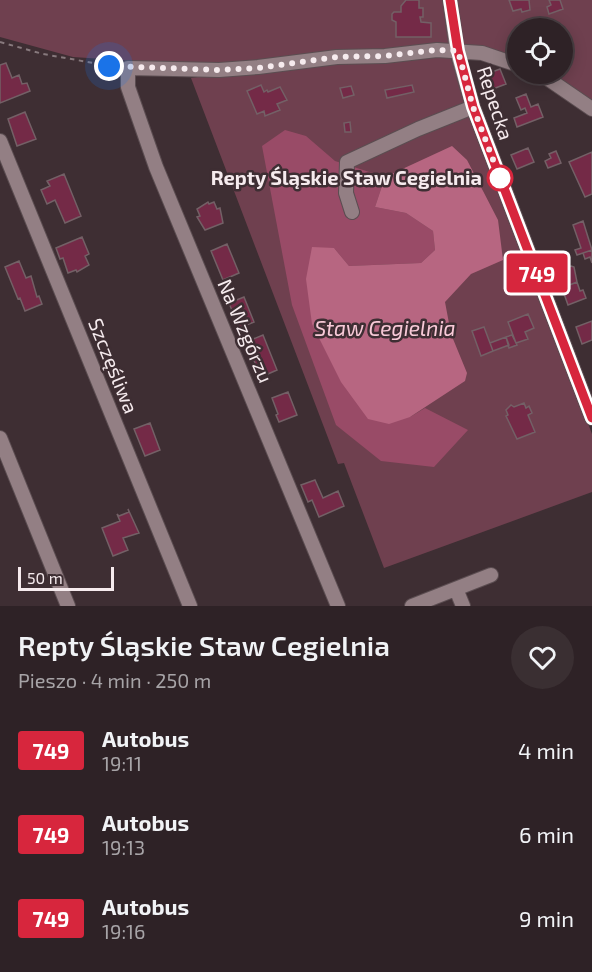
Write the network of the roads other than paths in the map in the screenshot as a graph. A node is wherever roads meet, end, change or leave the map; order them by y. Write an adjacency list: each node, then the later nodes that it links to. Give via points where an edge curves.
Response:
1 (450, 0): 2 (street, Repecka)
2 (458, 51): 3 (street, via 482,53); 5 (street, Repecka); 15 (street, Na Wzgórzu, via 337,57 258,68 128,68 128,87 156,167)
3 (507, 62)
4 (556, 84): 6 (street)
5 (473, 107): 8 (street, via 347,162 346,193); 9 (street, Repecka)
6 (592, 109)
7 (0, 141): 14 (street, Szczęśliwa)
8 (352, 212)
9 (592, 418)
10 (0, 438): 13 (street)
11 (491, 575): 12 (street)
12 (456, 589): 16 (street); 17 (street)
13 (68, 606)
14 (189, 606)
15 (338, 606)
16 (412, 606)
17 (463, 606)

